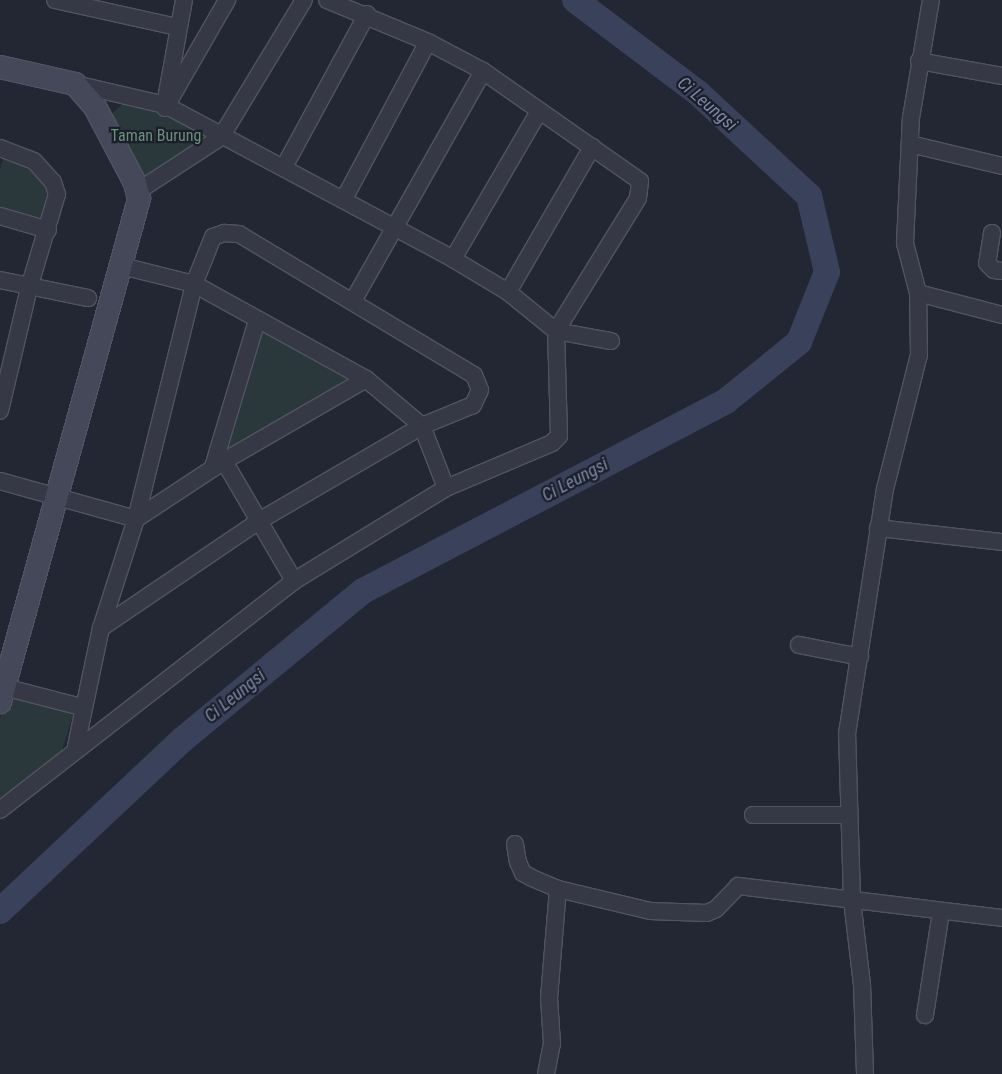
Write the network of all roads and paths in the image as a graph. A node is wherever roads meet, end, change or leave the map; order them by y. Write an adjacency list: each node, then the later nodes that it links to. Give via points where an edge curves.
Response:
1 (55, 0): 8 (street)
2 (184, 0): 8 (street)
3 (227, 0): 15 (street)
4 (304, 0): 17 (street)
5 (327, 0): 7 (street)
6 (931, 0): 10 (street)
7 (367, 14): 9 (street); 22 (street)
8 (177, 26): 15 (street)
9 (428, 42): 12 (street); 24 (street)
10 (919, 61): 13 (street); 18 (street)
11 (0, 67): 14 (street)
12 (483, 71): 16 (street); 26 (street)
13 (1002, 76)
14 (75, 84): 15 (street); 23 (street, via 95,107)
15 (165, 106): 17 (street)
16 (539, 111): 19 (street); 29 (street)
17 (221, 137): 22 (street); 23 (street)
18 (910, 144): 21 (street); 36 (street, via 905,243)
19 (592, 147): 35 (street); 41 (street, via 637,176 640,193)
20 (0, 148): 27 (street, via 30,158 53,182 57,194)
21 (1002, 166)
22 (284, 167): 24 (street)
23 (138, 191): 30 (street)
24 (344, 199): 26 (street)
25 (0, 216): 27 (street)
26 (396, 229): 29 (street); 38 (street)
27 (48, 230): 34 (street)
28 (992, 233): 31 (street, via 987,263 994,270)
29 (453, 258): 35 (street)
30 (122, 266): 33 (street); 50 (street)
31 (1002, 271)
32 (0, 280): 34 (street)
33 (194, 284): 38 (street, via 210,242 218,234 231,233 239,234); 40 (street); 51 (street)
34 (29, 288): 37 (street); 43 (street)
35 (508, 292): 41 (street)
36 (918, 294): 39 (street); 53 (street, via 918,370 885,489)
37 (88, 298)
38 (353, 301): 46 (street, via 468,368 479,383 473,405)
39 (1002, 315)
40 (257, 320): 44 (street); 47 (street)
41 (556, 330): 42 (street); 49 (street, via 559,436 552,443)
42 (611, 340)
43 (7, 347): 45 (street)
44 (366, 379): 46 (street); 47 (street)
45 (0, 410)
46 (422, 426): 49 (street); 52 (street)
47 (219, 464): 51 (street); 52 (street)
48 (0, 481): 50 (street)
49 (446, 488): 55 (street)
50 (58, 496): 51 (street); 59 (street)
51 (136, 519): 56 (street)
52 (259, 521): 55 (street); 56 (street)
53 (878, 528): 54 (street); 58 (street)
54 (1002, 542)
55 (294, 581): 61 (street)
56 (100, 628): 60 (street)
57 (799, 645): 58 (street)
58 (860, 657): 64 (street, via 847,734)
59 (1, 692): 60 (street)
60 (82, 707): 61 (street)
61 (75, 751): 62 (street)
62 (0, 810)
63 (753, 815): 64 (street)
64 (848, 815): 67 (street)
65 (515, 844): 66 (street, via 523,873)
66 (558, 889): 67 (street, via 650,911 699,914 716,910 738,886); 71 (street, via 549,998 552,1044)
67 (852, 900): 68 (street); 72 (street, via 862,984)
68 (941, 912): 69 (street); 70 (street)
69 (1002, 918)
70 (925, 1015)
71 (546, 1074)
72 (865, 1074)

